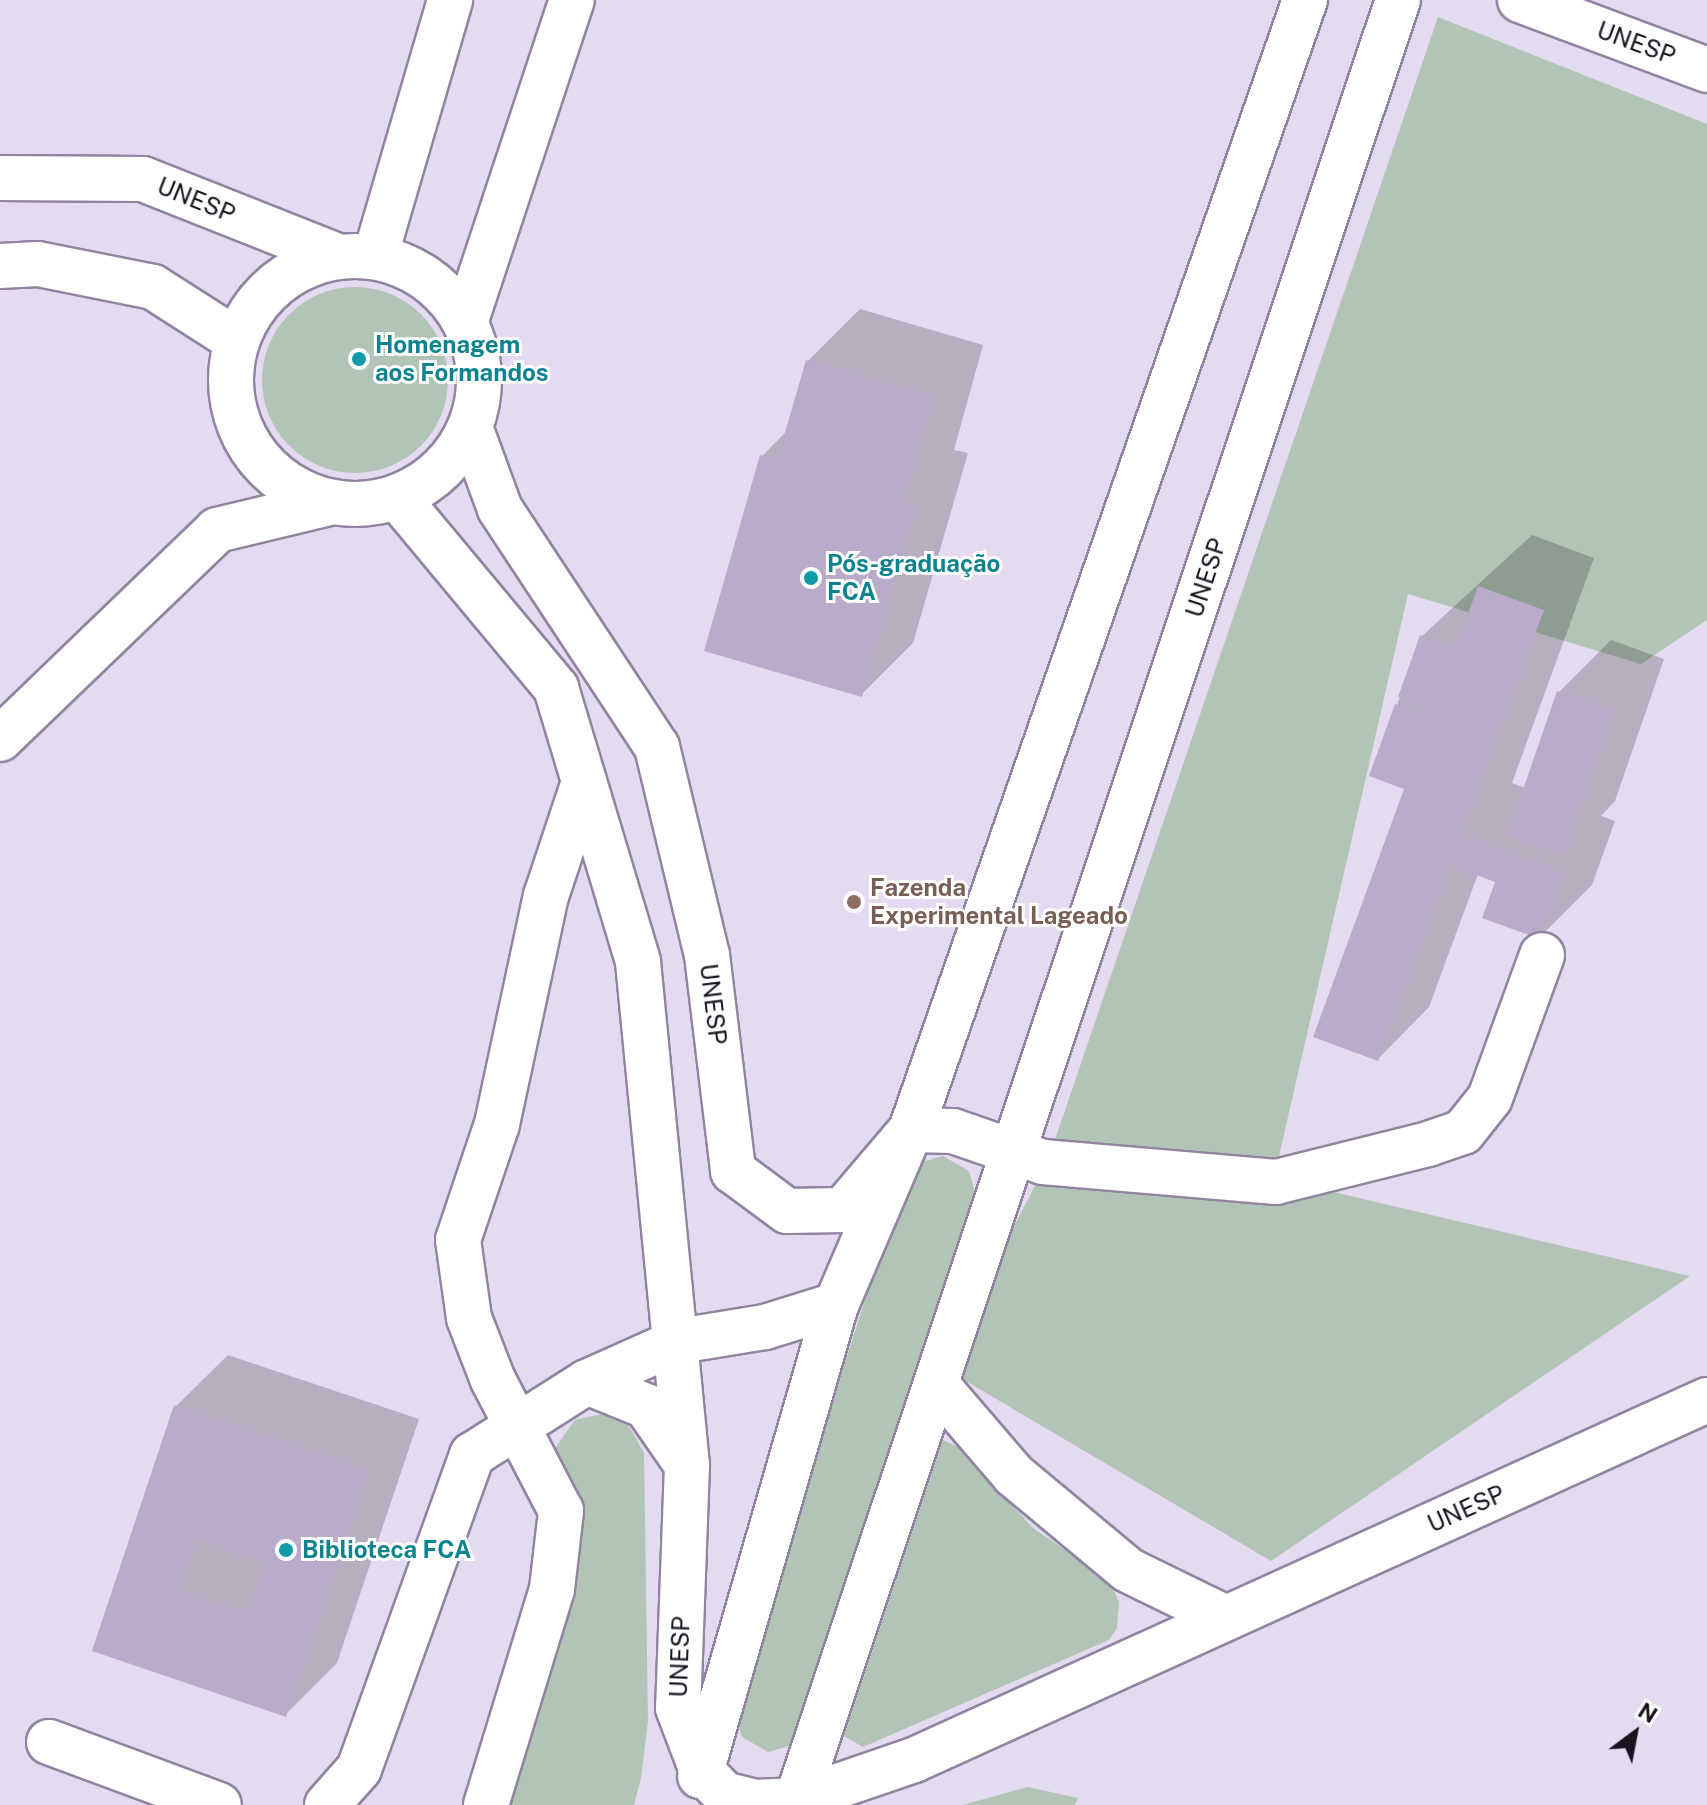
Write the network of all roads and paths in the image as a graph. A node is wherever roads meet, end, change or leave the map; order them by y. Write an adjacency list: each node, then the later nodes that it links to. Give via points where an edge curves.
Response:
1 (450, 0): 8 (street)
2 (572, 0): 10 (street, UNESP)
3 (1305, 0): 18 (street, UNESP)
4 (1398, 0): 19 (street, UNESP)
5 (1520, 0): 6 (street, UNESP)
6 (1707, 70)
7 (0, 178): 8 (street, UNESP, via 143,179)
8 (356, 257): 10 (street, UNESP, via 442,292); 11 (street, UNESP, via 275,284)
9 (0, 266): 11 (street, via 38,264 153,287)
10 (465, 323): 12 (street, UNESP, via 479,392)
11 (236, 340): 14 (street, UNESP, via 230,379 236,419 251,449 293,486)
12 (470, 427): 13 (street, UNESP, via 443,466); 18 (street, UNESP, via 500,509 657,747 707,955 733,1171 787,1211 843,1210)
13 (397, 497): 14 (street, UNESP); 16 (street, UNESP, via 556,688)
14 (334, 502): 15 (street, via 217,530)
15 (0, 739)
16 (584, 782): 21 (street, UNESP, via 638,962); 25 (street, via 546,896 497,1124 458,1240 469,1318)
17 (1542, 955): 19 (street, via 1490,1098 1463,1132 1363,1165 1276,1182)
18 (911, 1130): 19 (street, via 965,1134); 20 (street, UNESP)
19 (1015, 1156): 23 (street, UNESP)
20 (836, 1305): 21 (street); 29 (street, UNESP)
21 (679, 1341): 22 (street); 26 (street, UNESP)
22 (587, 1382): 25 (street); 26 (street, via 646,1406)
23 (936, 1384): 27 (street, via 1014,1475 1128,1570); 30 (street, UNESP)
24 (1707, 1400): 27 (street, UNESP)
25 (515, 1423): 32 (street, via 472,1455 359,1769); 33 (street, via 561,1511 552,1589)
26 (687, 1465): 29 (street, UNESP, via 678,1708)
27 (1224, 1617): 30 (street, UNESP, via 914,1760)
28 (49, 1742): 31 (street)
29 (697, 1788): 30 (street, UNESP, via 755,1802)
30 (796, 1802)
31 (219, 1805)
32 (327, 1805)
33 (486, 1805)

